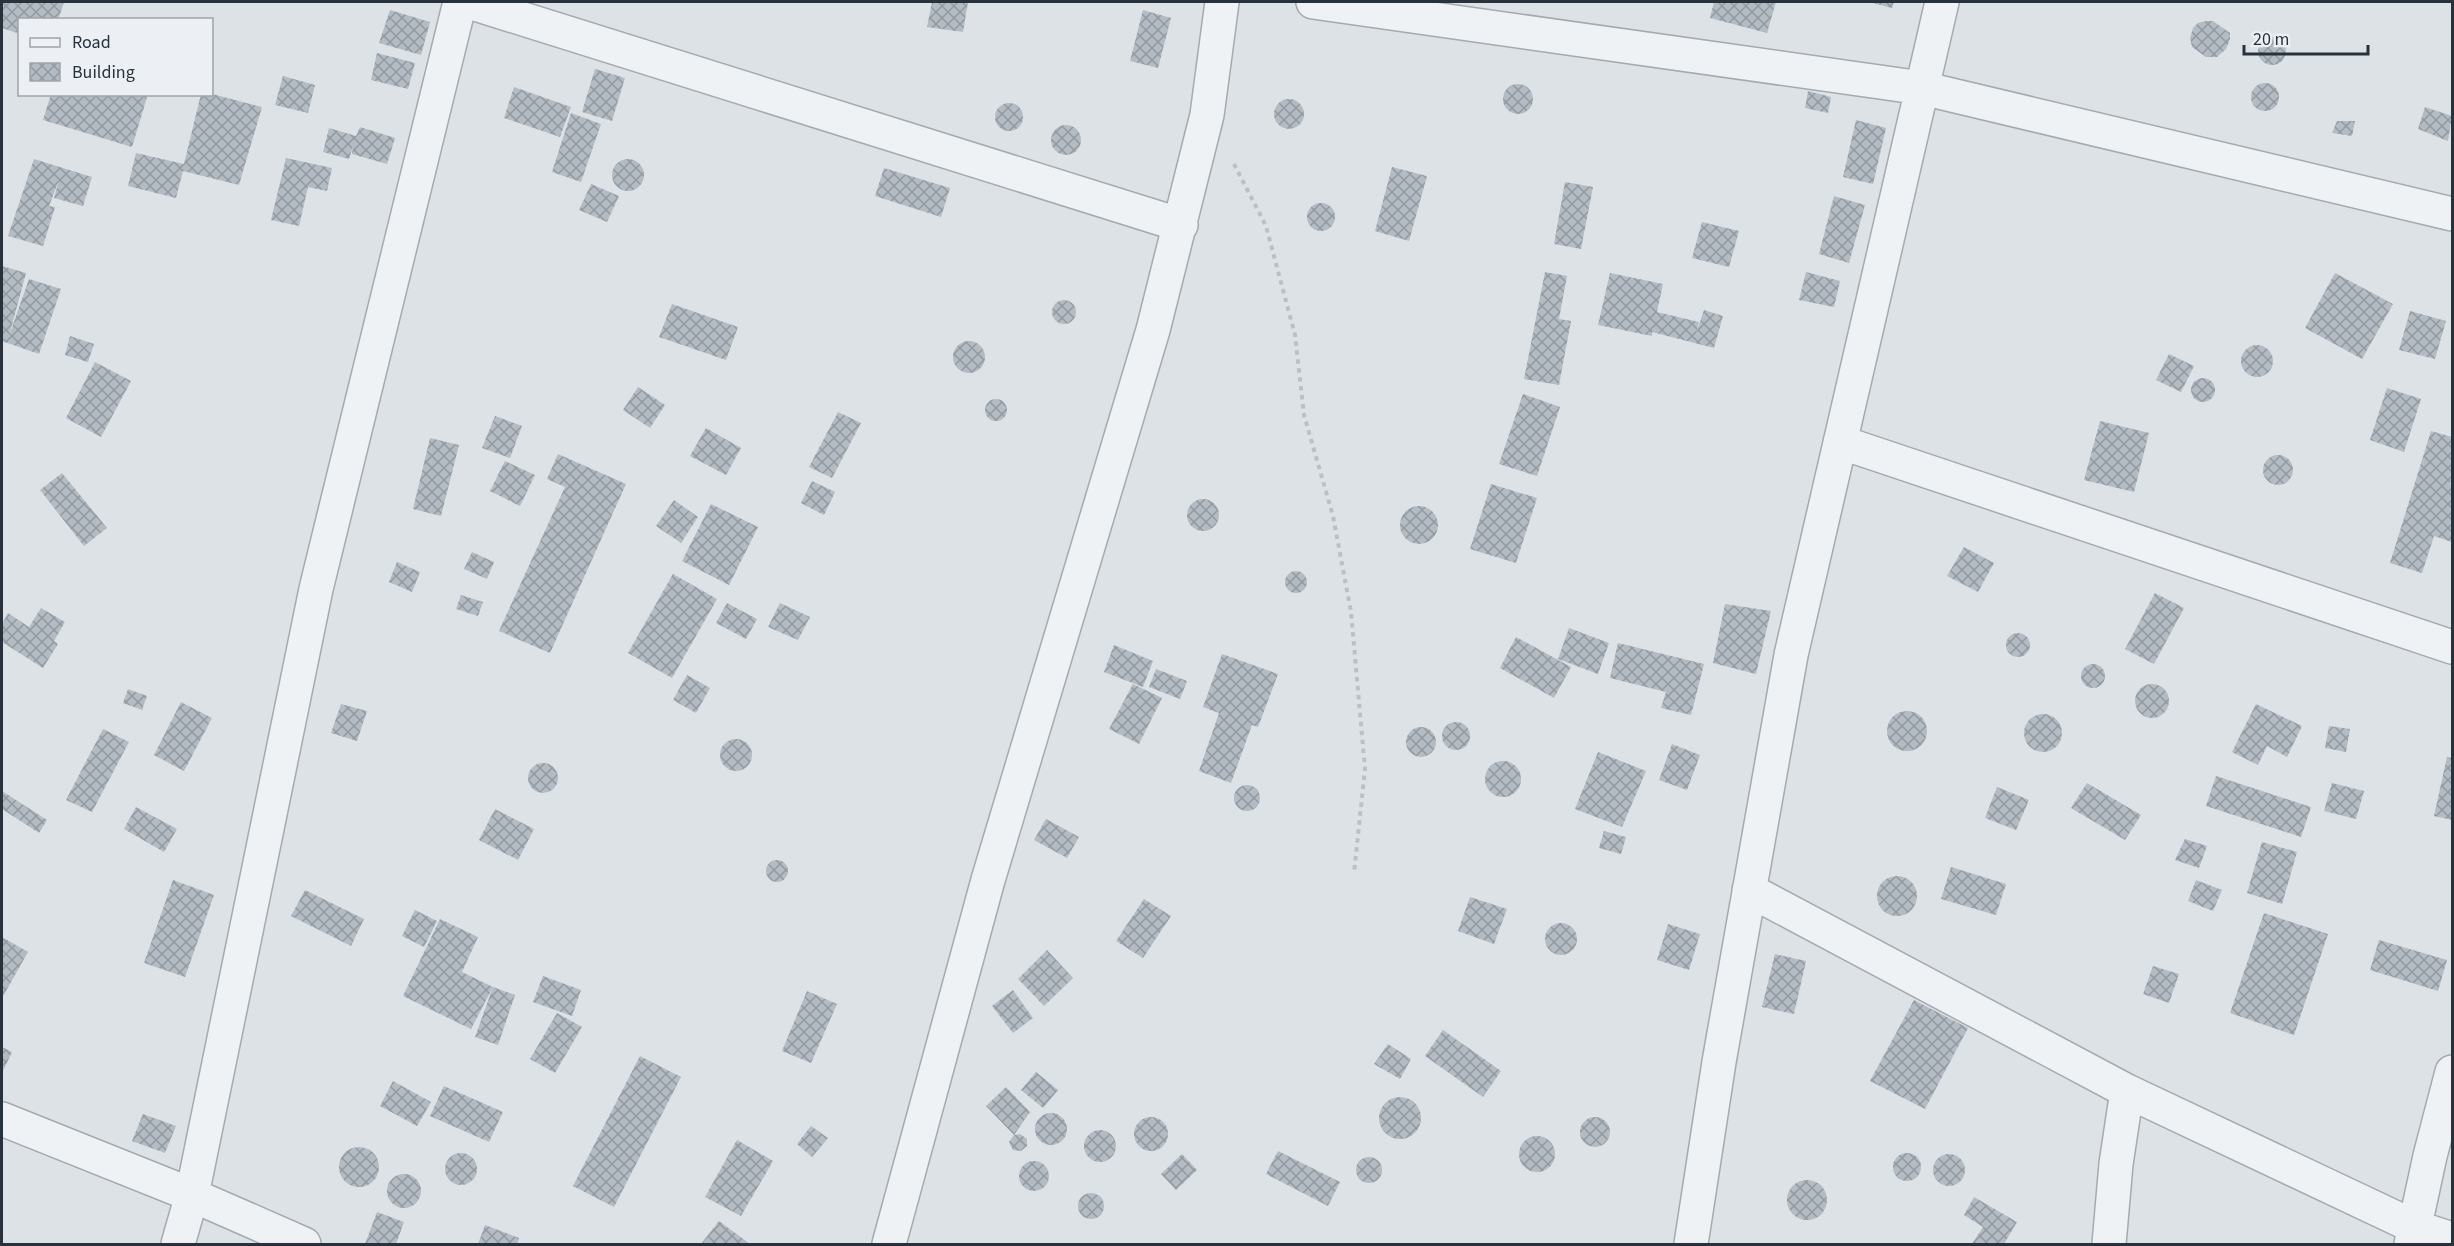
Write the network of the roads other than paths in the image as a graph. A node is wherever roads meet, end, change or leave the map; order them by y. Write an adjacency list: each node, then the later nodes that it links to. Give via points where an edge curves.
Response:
1 (460, 2): 15 (street, via 316,588)
2 (469, 2): 8 (street)
3 (1222, 2): 8 (street, via 1208,115)
4 (1313, 2): 6 (street)
5 (1942, 2): 6 (street)
6 (1922, 88): 7 (street); 9 (street)
7 (2452, 214)
8 (1180, 225): 20 (street, via 1153,330 988,880)
9 (1840, 442): 10 (street); 11 (street, via 1791,655)
10 (2452, 647)
11 (1749, 890): 13 (street); 21 (street)
12 (2452, 1072): 16 (street)
13 (2127, 1090): 16 (street); 22 (street)
14 (2, 1119): 15 (street)
15 (192, 1195): 18 (street); 19 (street)
16 (2413, 1236): 17 (street)
17 (2452, 1239)
18 (178, 1245)
19 (304, 1245)
20 (889, 1245)
21 (1691, 1245)
22 (2109, 1245)

